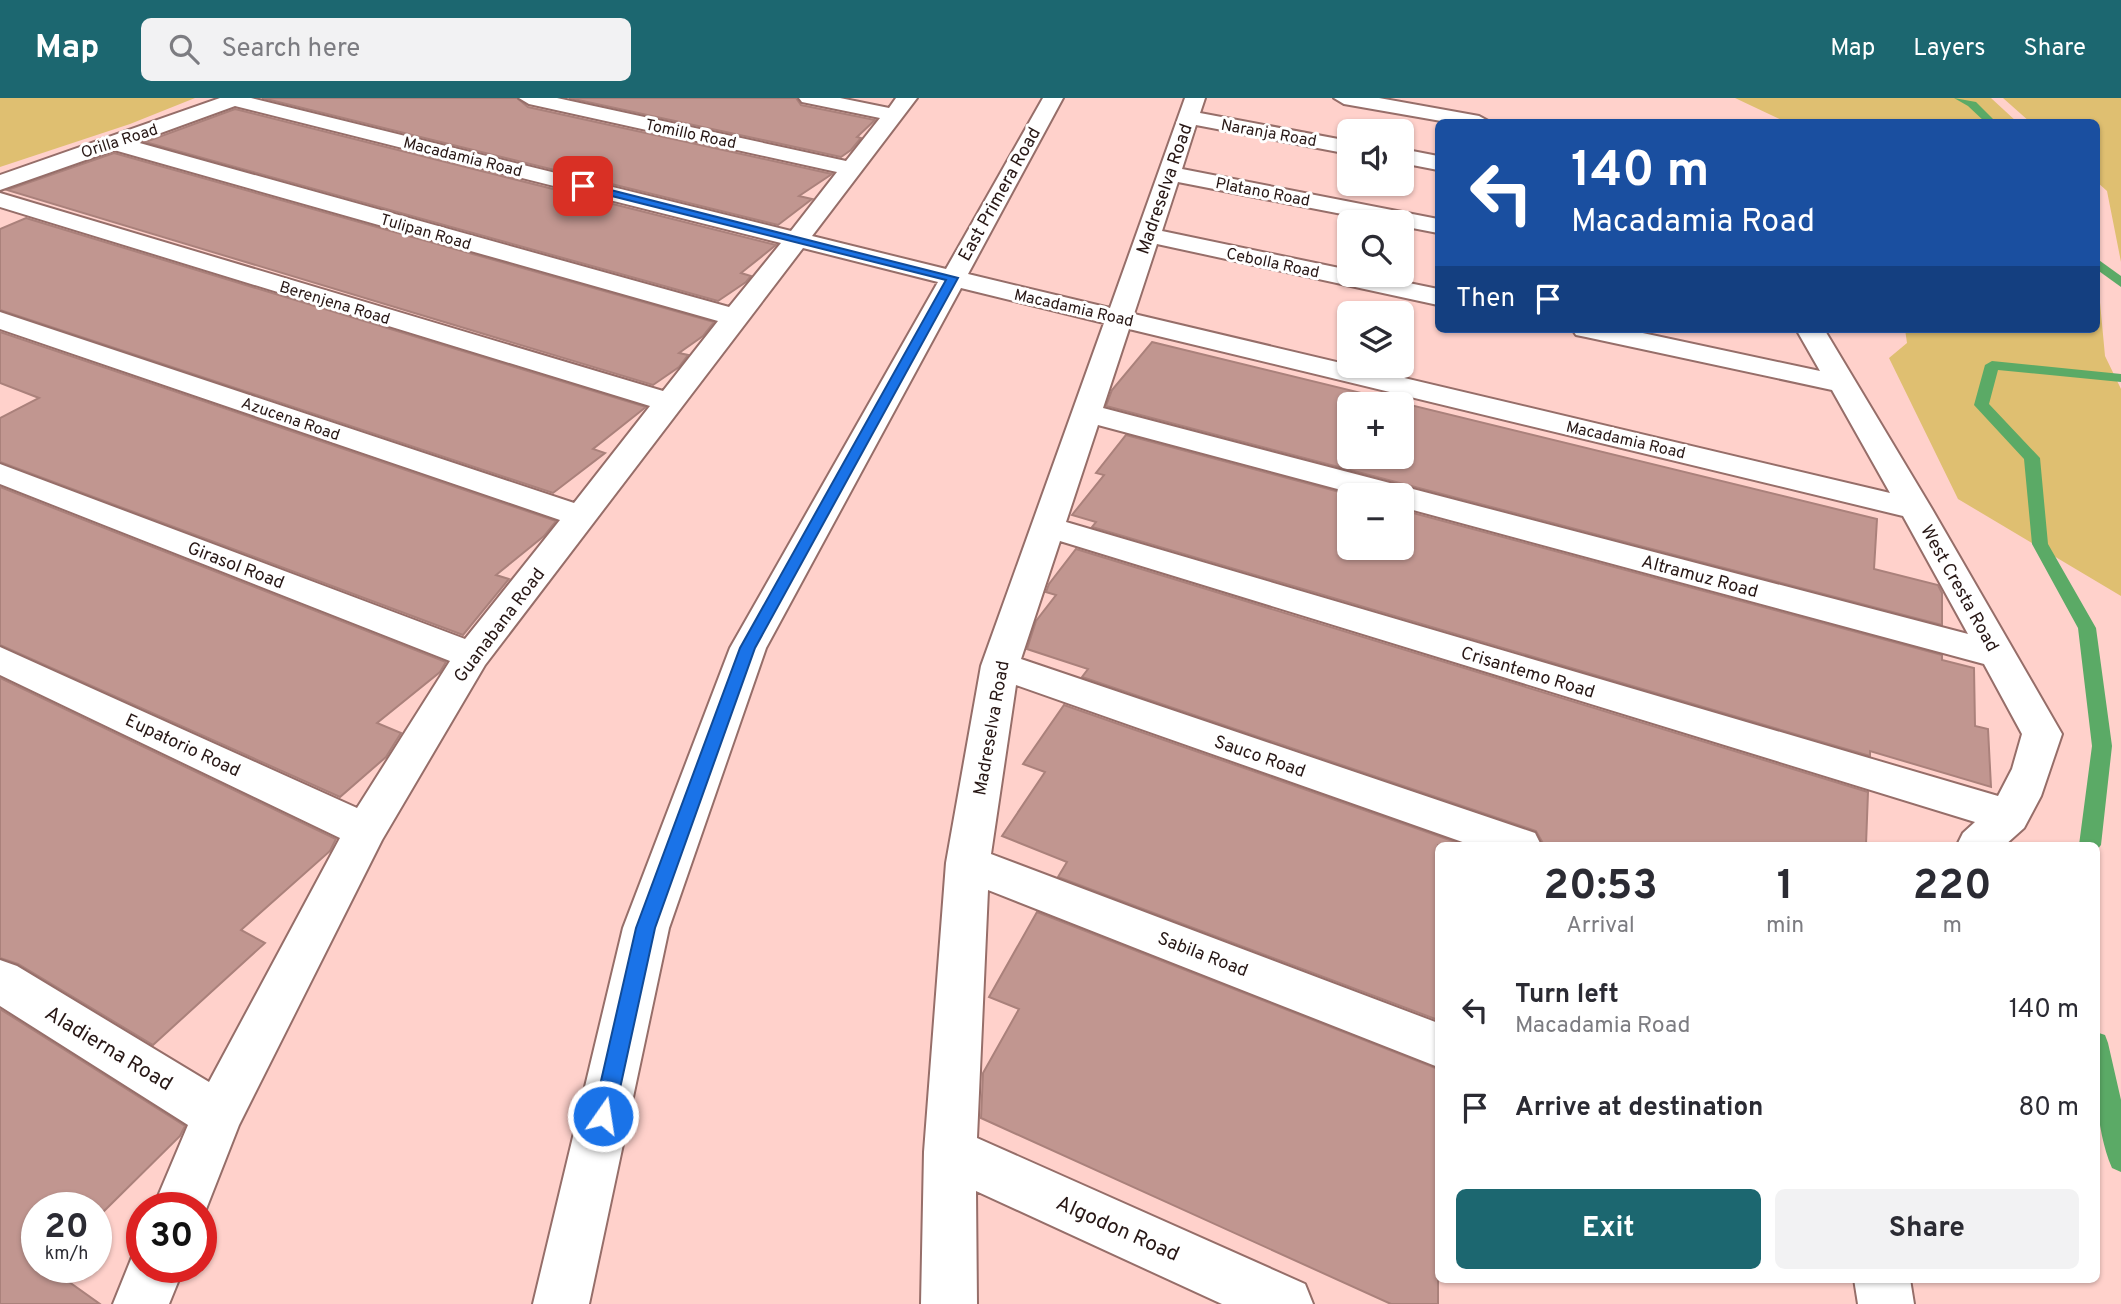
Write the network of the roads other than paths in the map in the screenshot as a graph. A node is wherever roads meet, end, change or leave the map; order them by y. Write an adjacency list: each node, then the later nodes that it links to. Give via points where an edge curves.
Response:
1 (528, 98): 13 (street, Tomillo Road)
2 (809, 98): 6 (street)
3 (1053, 98): 20 (street, East Primera Road)
4 (1344, 98): 8 (street)
5 (237, 99): 9 (street, Orilla Road); 19 (street, Macadamia Road)
6 (901, 107): 13 (street, Guanabana Road)
7 (1192, 108): 10 (street, Naranja Road); 14 (street, Madreselva Road)
8 (1462, 119)
9 (115, 143): 15 (street, Orilla Road); 22 (street, Tulipan Road)
10 (1337, 144)
11 (1414, 158): 12 (street)
12 (1435, 162)
13 (853, 169): 19 (street, Guanabana Road)
14 (1169, 173): 17 (street, Platano Road); 18 (street, Madreselva Road)
15 (0, 183)
16 (0, 200): 28 (street, Berenjena Road)
17 (1435, 225)
18 (1148, 235): 21 (street, Cebolla Road); 23 (street, Madreselva Road)
19 (798, 239): 20 (street, Macadamia Road); 22 (street, Guanabana Road)
20 (952, 278): 23 (street, Macadamia Road); 53 (street, East Primera Road, via 748,648 646,928)
21 (1435, 296)
22 (737, 318): 28 (street, Guanabana Road)
23 (1119, 318): 29 (street, Madreselva Road); 33 (street, Macadamia Road)
24 (0, 320): 34 (street, Azucena Road)
25 (1605, 333): 27 (street)
26 (1812, 333): 27 (street, West Cresta Road)
27 (1842, 384): 33 (street, West Cresta Road)
28 (670, 403): 34 (street, Guanabana Road)
29 (1087, 413): 31 (street); 35 (street, Madreselva Road)
30 (0, 473): 37 (street, Girasol Road)
31 (1351, 483)
32 (1414, 500): 36 (street, Altramuz Road)
33 (1916, 509): 36 (street, West Cresta Road)
34 (582, 516): 37 (street, Guanabana Road)
35 (1048, 527): 39 (street, Madreselva Road); 40 (street, Crisantemo Road)
36 (1998, 655): 40 (street, West Cresta Road, via 2042,734 2030,781)
37 (472, 656): 41 (street, Guanabana Road)
38 (0, 660): 41 (street, Eupatorio Road)
39 (1000, 666): 42 (street, Sauco Road); 44 (street, Madreselva Road)
40 (2009, 816): 43 (street, West Cresta Road)
41 (365, 831): 47 (street, Guanabana Road)
42 (1511, 842)
43 (1981, 842)
44 (968, 863): 46 (street, Sabila Road); 48 (street, Madreselva Road)
45 (0, 981): 47 (street, Aladierna Road)
46 (1435, 1044)
47 (218, 1115): 49 (street, Guanabana Road)
48 (950, 1152): 54 (street, Madreselva Road); 55 (street, Algodon Road)
49 (187, 1192)
50 (150, 1283): 52 (street)
51 (1883, 1283): 56 (street)
52 (141, 1304)
53 (561, 1304)
54 (948, 1304)
55 (1285, 1304)
56 (1886, 1304)

